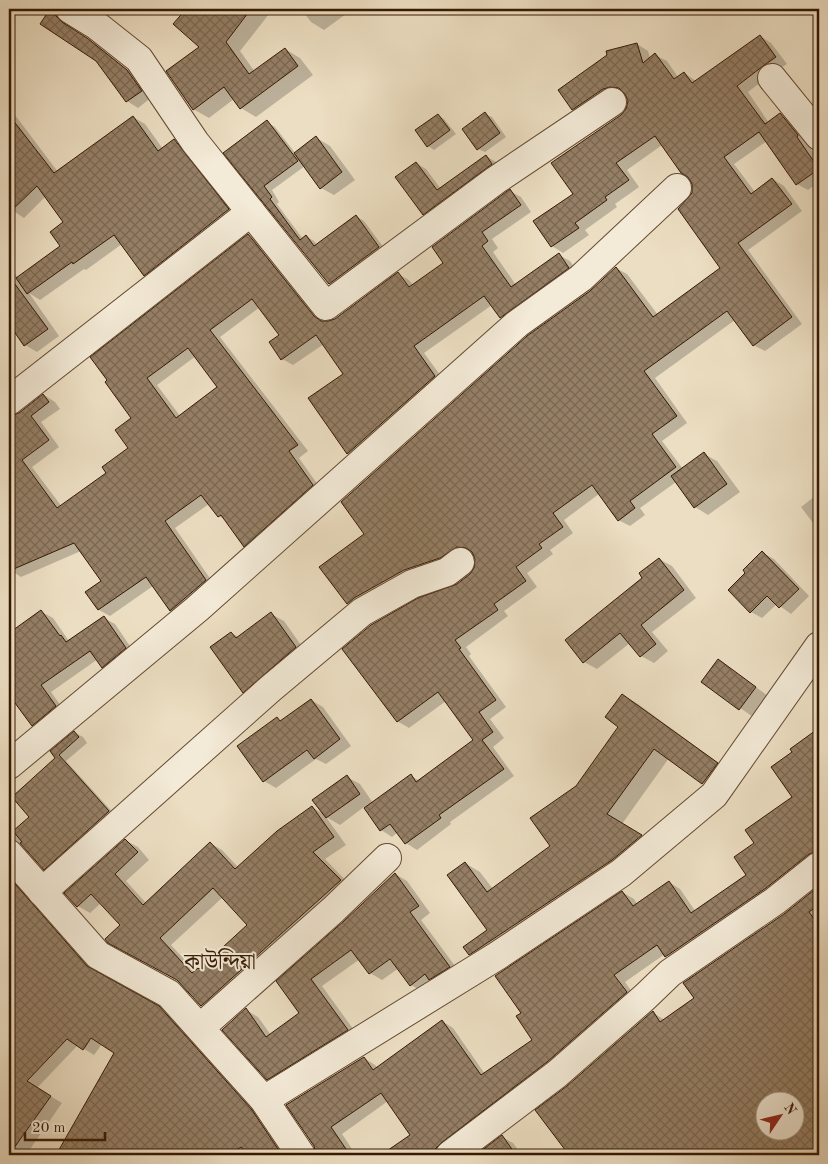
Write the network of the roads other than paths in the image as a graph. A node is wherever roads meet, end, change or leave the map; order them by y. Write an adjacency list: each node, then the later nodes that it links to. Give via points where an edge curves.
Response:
1 (70, 9): 6 (street, via 139,59 194,142)
2 (772, 78): 4 (street)
3 (612, 102): 6 (street, via 496,180 326,306)
4 (819, 136)
5 (677, 188): 10 (street, via 581,278 517,324 197,608)
6 (251, 212): 7 (street)
7 (9, 401)
8 (460, 562): 14 (street, via 447,572 412,584 362,612 270,689)
9 (819, 646): 16 (street, via 714,795 622,873 489,961)
10 (9, 764)
11 (9, 854): 14 (street)
12 (387, 858): 15 (street)
13 (819, 866): 18 (street, via 775,902 670,972 645,998 557,1074)
14 (42, 892): 15 (street, via 98,955 169,994)
15 (200, 1028): 16 (street)
16 (264, 1100): 17 (street)
17 (301, 1155)
18 (450, 1155)

